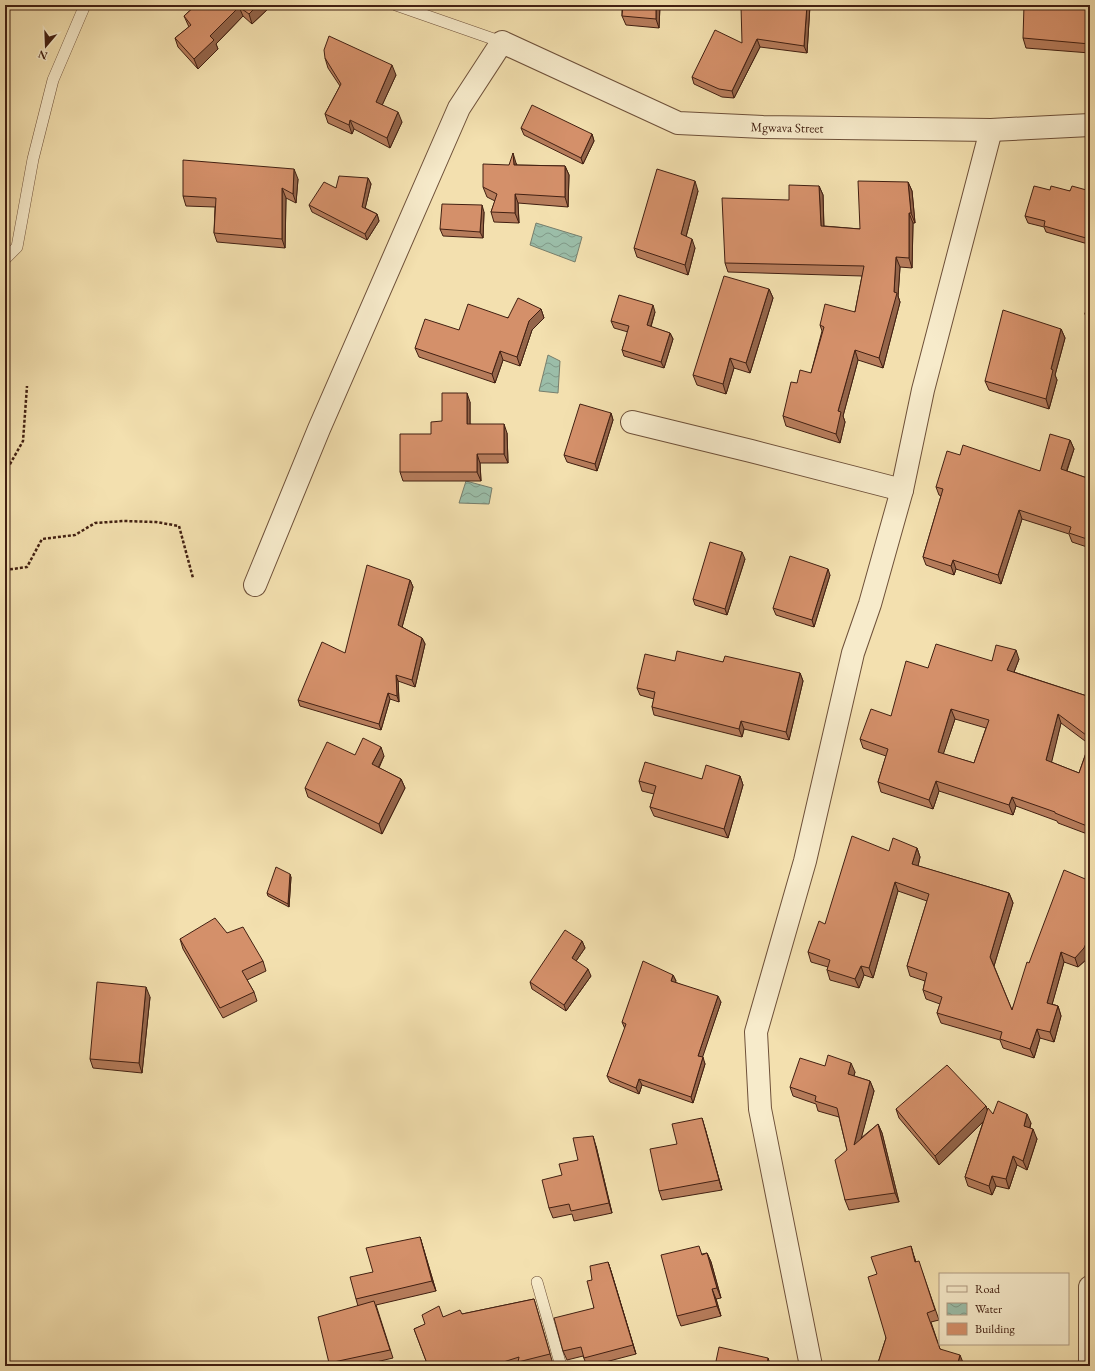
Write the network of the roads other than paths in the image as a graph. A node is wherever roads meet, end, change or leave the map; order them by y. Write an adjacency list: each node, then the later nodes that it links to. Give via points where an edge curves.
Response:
1 (85, 5): 6 (lane, via 53,80 33,159 17,247)
2 (396, 5): 3 (lane)
3 (502, 42): 5 (street, Mgwava Street, via 678,123 763,127); 9 (street, via 460,108 319,429)
4 (1090, 125): 5 (street, Mgwava Street)
5 (991, 130): 8 (street, via 923,390)
6 (5, 259)
7 (632, 422): 8 (street)
8 (902, 490): 13 (street, via 870,604 853,653 804,861 756,1032 760,1109)
9 (255, 585)
10 (536, 1282): 12 (lane)
11 (1090, 1287): 14 (street)
12 (561, 1366)
13 (812, 1366)
14 (1090, 1366)

